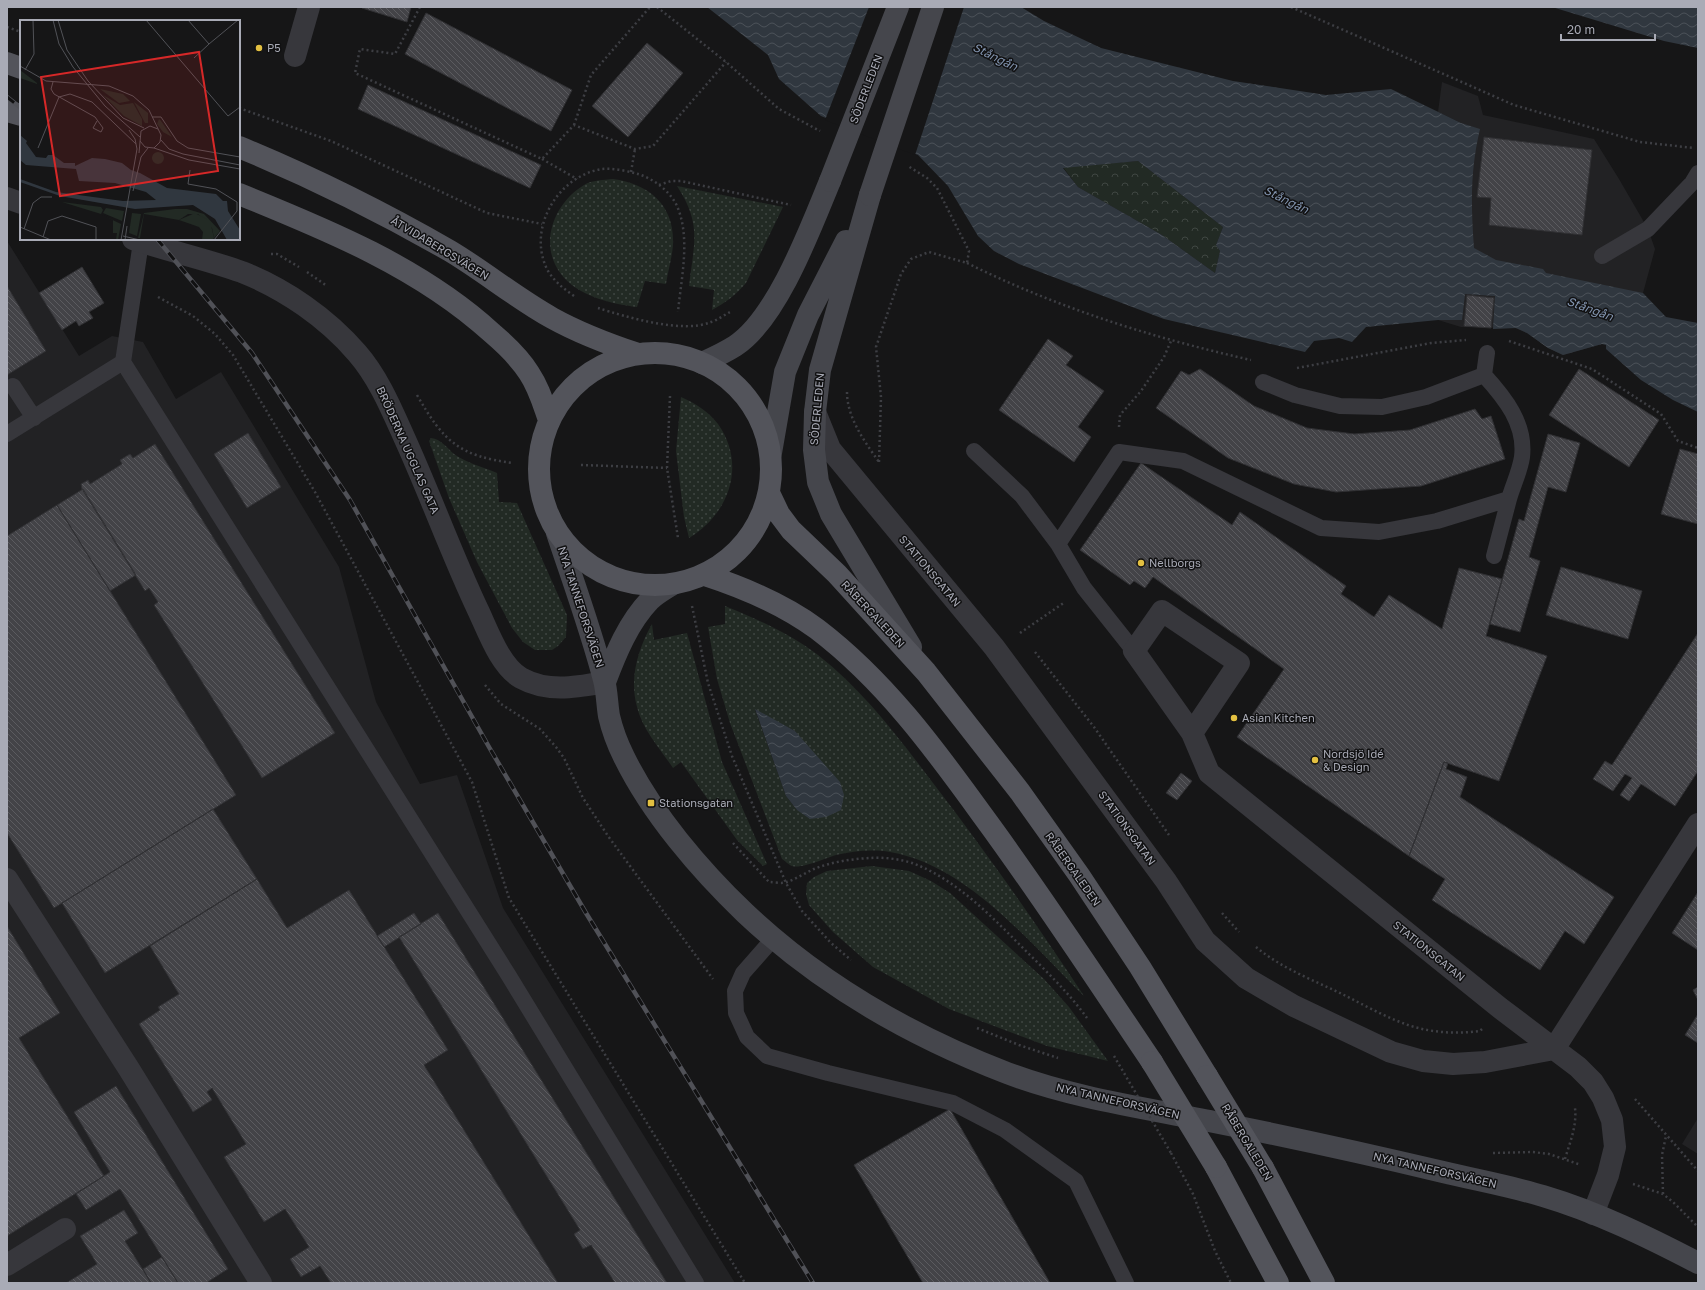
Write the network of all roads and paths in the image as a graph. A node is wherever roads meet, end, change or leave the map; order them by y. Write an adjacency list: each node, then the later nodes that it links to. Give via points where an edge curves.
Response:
1 (310, 7): 9 (street)
2 (420, 7): 20 (path, via 395,54 360,49 355,73)
3 (650, 7): 16 (path, via 591,75)
4 (898, 7): 46 (main road, SÖDERLEDEN, bridge, via 830,181 789,275 767,312 736,346)
5 (933, 7): 26 (main road, SÖDERLEDEN, bridge)
6 (1291, 7): 18 (path, via 1514,105 1640,142)
7 (7, 27): 8 (path)
8 (20, 32)
9 (295, 56)
10 (726, 62): 19 (path, via 653,146)
11 (7, 63): 12 (main road)
12 (20, 68)
13 (240, 108): 30 (path, via 331,141 487,213)
14 (7, 111): 15 (main road)
15 (20, 116)
16 (574, 125): 19 (path); 20 (path)
17 (240, 147): 43 (main road, ÅTVIDABERGSVÄGEN, via 379,211 452,252 550,317 587,336)
18 (1698, 148)
19 (635, 149): 21 (path)
20 (542, 160): 23 (path)
21 (631, 172): 23 (path, via 603,169); 24 (path, via 646,176)
22 (1698, 173): 32 (lane, via 1692,183 1648,229)
23 (577, 179): 30 (path, via 564,187)
24 (660, 185): 29 (path, via 672,181 681,182 793,205); 38 (path, via 677,207 683,230)
25 (240, 194): 55 (main road, via 344,239 442,293 513,351 538,388)
26 (870, 195): 53 (main road, SÖDERLEDEN, via 820,370); 59 (main road, SÖDERLEDEN, via 795,344 786,372)
27 (7, 198): 28 (street)
28 (20, 203)
29 (790, 211)
30 (542, 224): 35 (path, via 542,255 548,271 558,284)
31 (137, 240): 34 (lane); 80 (street, BRÖDERNA UGGLAS GATA, via 241,272 283,291 327,324 357,353 383,390 417,465 457,566 492,641 507,665 520,678 548,687 574,688)
32 (1602, 256)
33 (968, 263): 41 (path, via 1100,319)
34 (135, 284): 45 (lane); 107 (path, via 193,316 215,334 233,355 315,492 472,782 509,898)
35 (575, 297)
36 (594, 306): 37 (path, via 621,316 661,324 689,326 710,323)
37 (731, 311)
38 (678, 312)
39 (1467, 340): 47 (path, via 1431,343)
40 (1502, 340): 57 (path, via 1592,369 1661,414 1678,441)
41 (1170, 341): 44 (path); 60 (path, via 1164,357 1120,415)
42 (1487, 353): 48 (lane)
43 (638, 354): 46 (main road, via 667,354); 55 (main road, via 616,360 595,370 576,384 561,400)
44 (1252, 361)
45 (123, 362): 54 (lane); 106 (lane, via 509,976)
46 (702, 363): 59 (main road, via 727,378 748,399 763,424)
47 (1294, 368)
48 (1484, 375): 49 (lane, via 1426,397 1382,407 1340,406 1295,395); 65 (lane, via 1507,401 1521,430 1522,457)
49 (1263, 382)
50 (13, 386): 54 (lane)
51 (847, 390): 63 (path, via 847,404 861,437)
52 (670, 396): 62 (path)
53 (814, 412): 79 (main road, SÖDERLEDEN, via 814,450 818,482 831,514); 96 (street, STATIONSGATAN, via 830,449 994,647 1166,881 1205,941 1246,978 1294,1006 1391,1052 1424,1061 1453,1064)
54 (34, 418): 56 (lane)
55 (549, 420): 66 (main road, via 540,448 538,478 544,506)
56 (7, 434)
57 (1698, 448)
58 (974, 451): 68 (lane, via 1022,496)
59 (771, 452): 64 (main road, via 772,474)
60 (1119, 452): 65 (lane, via 1183,461 1321,528 1379,532 1436,522); 68 (lane)
61 (581, 465): 62 (path)
62 (667, 468): 67 (path)
63 (884, 468)
64 (769, 493): 70 (main road, via 759,520 739,550); 79 (main road, RÅBERGALEDEN, via 779,514 791,530 837,574)
65 (1509, 499): 69 (lane)
66 (557, 533): 71 (main road, via 574,553 595,569 620,581 646,585); 80 (main road, NYA TANNEFORSVÄGEN)
67 (678, 538)
68 (1058, 544): 72 (lane)
69 (1494, 556)
70 (705, 575): 71 (main road); 110 (main road, bridge, via 742,587 777,604 817,629 858,664 908,716 1035,887 1152,1062 1216,1167)
71 (673, 584): 80 (main road, NYA TANNEFORSVÄGEN, via 650,599 636,617 620,645)
72 (1084, 588): 75 (path); 78 (lane)
73 (692, 606): 86 (path, via 708,683 732,756)
74 (1015, 627): 75 (path)
75 (1020, 634): 76 (path)
76 (1025, 640)
77 (1030, 646): 83 (path, via 1094,727)
78 (1134, 651): 81 (street, STATIONSGATAN); 81 (street, via 1162,611 1238,663)
79 (926, 672): 111 (main road, RÅBERGALEDEN, bridge, via 1020,792 1140,967 1263,1168)
80 (605, 682): 89 (main road, NYA TANNEFORSVÄGEN, via 610,720 623,756 647,796 717,886)
81 (1192, 733): 91 (street, STATIONSGATAN, via 1209,773)
82 (1698, 824): 94 (street)
83 (1173, 841)
84 (732, 843): 86 (path, via 769,882)
85 (7, 879): 105 (street, via 129,1069)
86 (786, 883): 92 (path, via 814,869 849,860 894,859 914,864 949,882 971,900 1042,967)
87 (1219, 909): 88 (path)
88 (1244, 937)
89 (773, 939): 101 (main road, NYA TANNEFORSVÄGEN, via 832,984 891,1019 941,1045 1009,1074 1081,1096 1332,1146 1543,1196); 108 (lane, via 743,973 735,991 736,1013 747,1037 767,1056 953,1103 1005,1130 1076,1181)
90 (1254, 946): 93 (path, via 1298,972 1411,1026 1461,1033)
91 (1500, 1008): 93 (path); 94 (street, STATIONSGATAN)
92 (1087, 1019)
93 (1480, 1031): 96 (path)
94 (1554, 1049): 96 (street, STATIONSGATAN); 101 (street, STATIONSGATAN, via 1593,1082 1612,1120 1615,1133 1613,1159)
95 (1109, 1050): 109 (path, bridge, via 1193,1194 1215,1251)
96 (1485, 1062)
97 (1574, 1104): 99 (path, via 1576,1118)
98 (1666, 1136): 100 (path, via 1662,1155)
99 (1565, 1159)
100 (1663, 1194)
101 (1593, 1214): 103 (main road, NYA TANNEFORSVÄGEN, via 1655,1240)
102 (65, 1229): 104 (street)
103 (1698, 1263)
104 (7, 1265)
105 (261, 1283)
106 (696, 1283)
107 (745, 1283)
108 (1126, 1283)
109 (1231, 1283)
110 (1278, 1283)
111 (1324, 1283)

